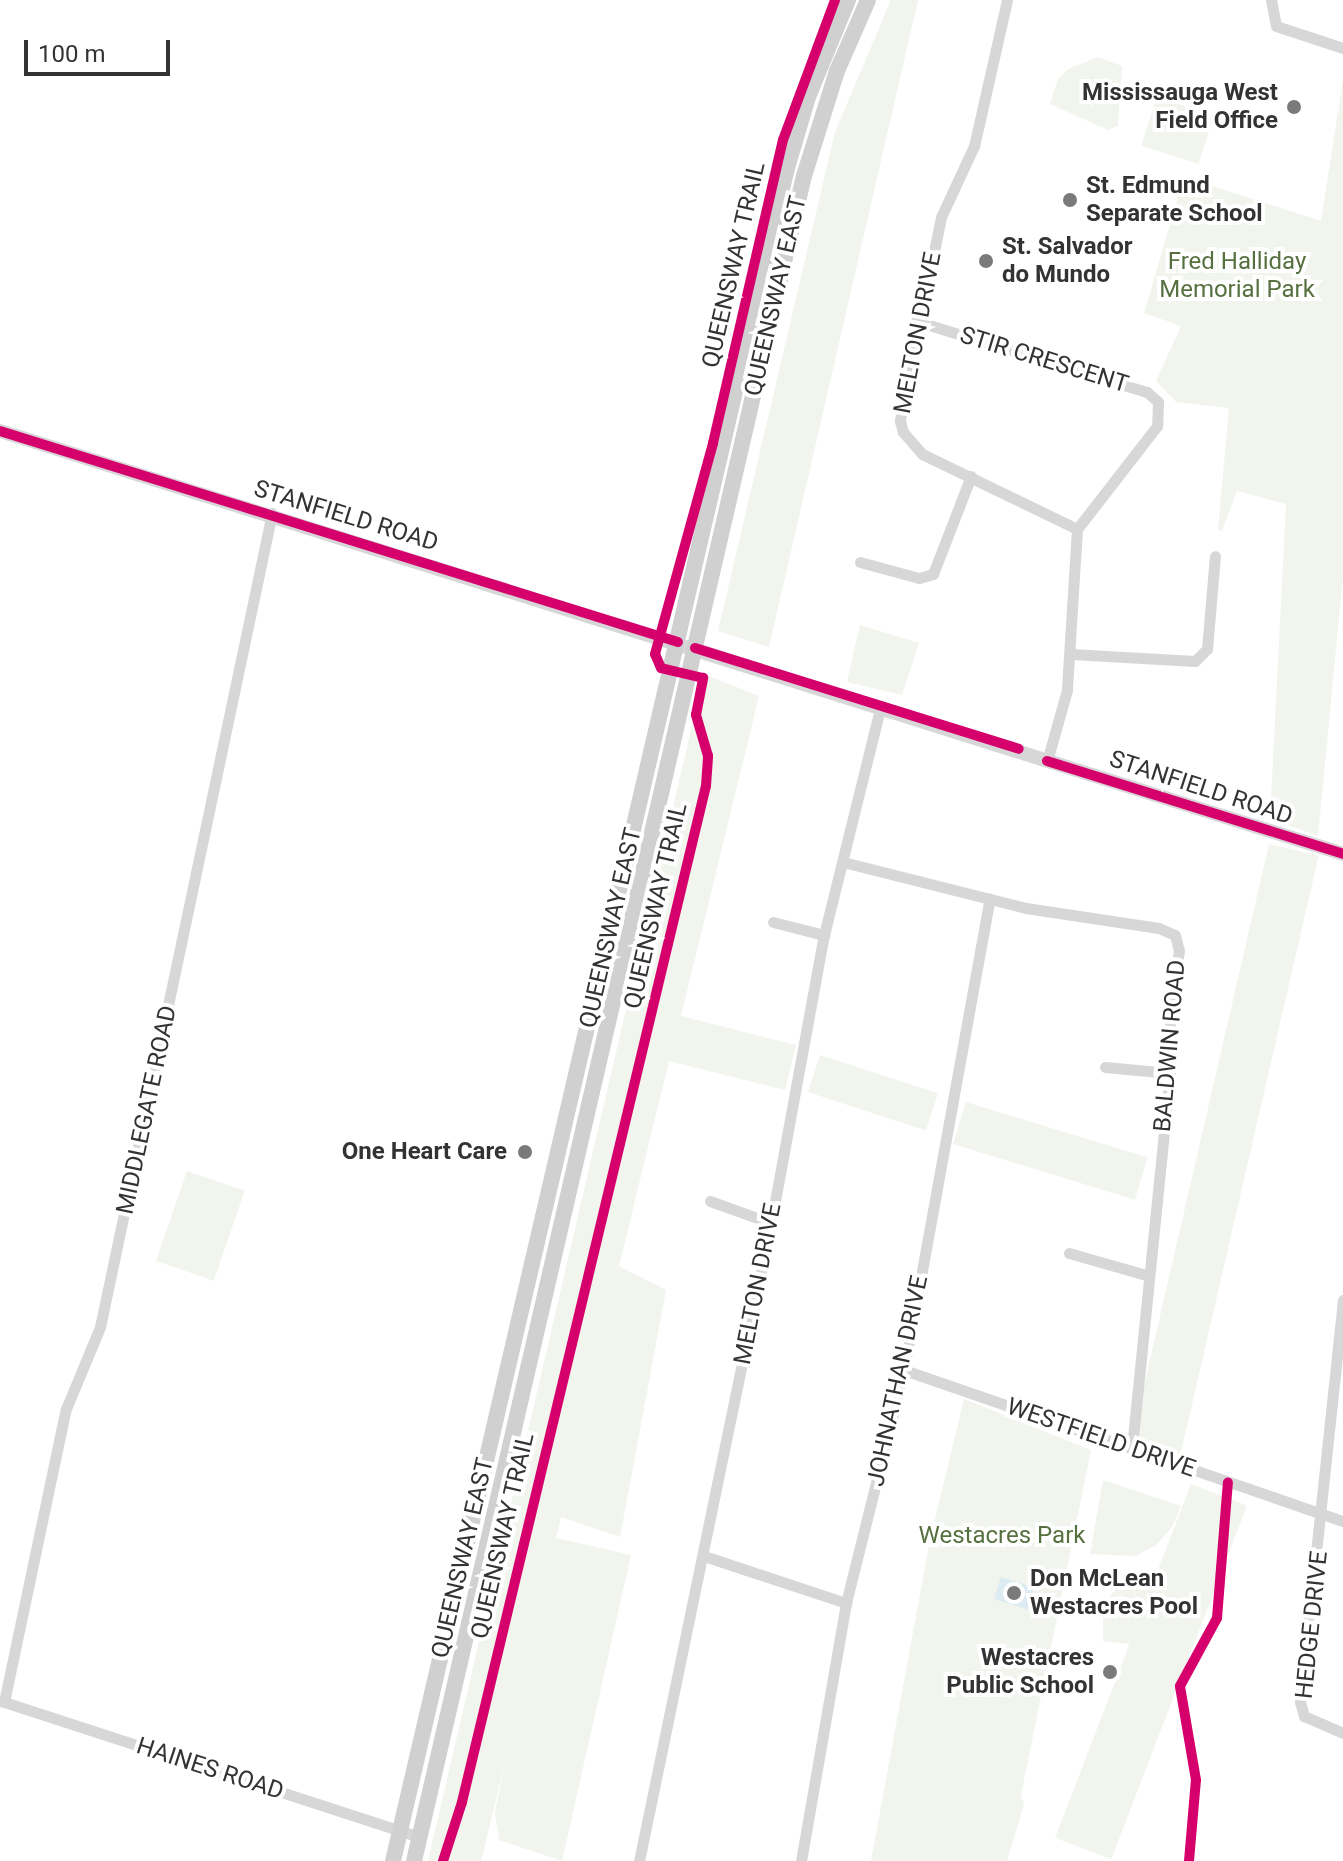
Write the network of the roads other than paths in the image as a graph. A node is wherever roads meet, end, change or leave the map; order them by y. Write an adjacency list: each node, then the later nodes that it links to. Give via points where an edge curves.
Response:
1 (848, 0): 13 (main road, QUEENSWAY EAST, via 808,97 787,168)
2 (868, 0): 14 (main road, QUEENSWAY EAST, via 814,137)
3 (1007, 0): 6 (street, MELTON DRIVE, via 974,146 941,217)
4 (1271, 0): 5 (street, via 1272,22)
5 (1343, 48)
6 (916, 321): 8 (street, MELTON DRIVE, via 899,410 903,432 922,454); 10 (street, STIR CRESCENT, via 1147,392 1158,402 1157,426)
7 (0, 431): 9 (street, STANFIELD ROAD)
8 (971, 476): 10 (street, MELTON DRIVE); 12 (street, via 933,574 916,578)
9 (272, 513): 13 (street, STANFIELD ROAD); 36 (street, MIDDLEGATE ROAD, via 100,1327 66,1409)
10 (1077, 529): 15 (street)
11 (1215, 556): 15 (street, via 1207,649 1195,661)
12 (860, 562)
13 (678, 642): 14 (street, STANFIELD ROAD); 38 (main road, QUEENSWAY EAST)
14 (695, 648): 16 (street, STANFIELD ROAD); 39 (main road, QUEENSWAY EAST)
15 (1071, 654): 17 (street)
16 (880, 708): 17 (street, STANFIELD ROAD); 19 (street, MELTON DRIVE)
17 (1047, 761): 18 (street, STANFIELD ROAD)
18 (1343, 854)
19 (843, 862): 20 (street, BALDWIN ROAD); 22 (street, MELTON DRIVE)
20 (990, 899): 24 (street, BALDWIN ROAD, via 1175,935 1179,951 1170,1000); 30 (street, JOHNATHAN DRIVE)
21 (773, 922): 22 (street)
22 (824, 935): 26 (street, MELTON DRIVE)
23 (1105, 1067): 24 (street)
24 (1170, 1073): 28 (street, BALDWIN ROAD)
25 (710, 1201): 26 (street)
26 (771, 1223): 34 (street, MELTON DRIVE)
27 (1069, 1253): 28 (street)
28 (1146, 1275): 31 (street, BALDWIN ROAD)
29 (1343, 1300): 32 (street, HEDGE DRIVE)
30 (904, 1370): 31 (street, WESTFIELD DRIVE); 35 (street, JOHNATHAN DRIVE)
31 (1132, 1449): 32 (street, WESTFIELD DRIVE)
32 (1324, 1515): 33 (street, WESTFIELD DRIVE); 37 (street, HEDGE DRIVE, via 1300,1702 1304,1716)
33 (1343, 1521)
34 (704, 1556): 35 (street); 42 (street, MELTON DRIVE)
35 (846, 1603): 43 (street, JOHNATHAN DRIVE)
36 (2, 1702): 38 (street, HAINES ROAD)
37 (1343, 1733)
38 (400, 1830): 39 (street, HAINES ROAD); 40 (main road, QUEENSWAY EAST)
39 (419, 1837): 41 (main road, QUEENSWAY EAST)
40 (393, 1861)
41 (414, 1861)
42 (639, 1861)
43 (801, 1861)

